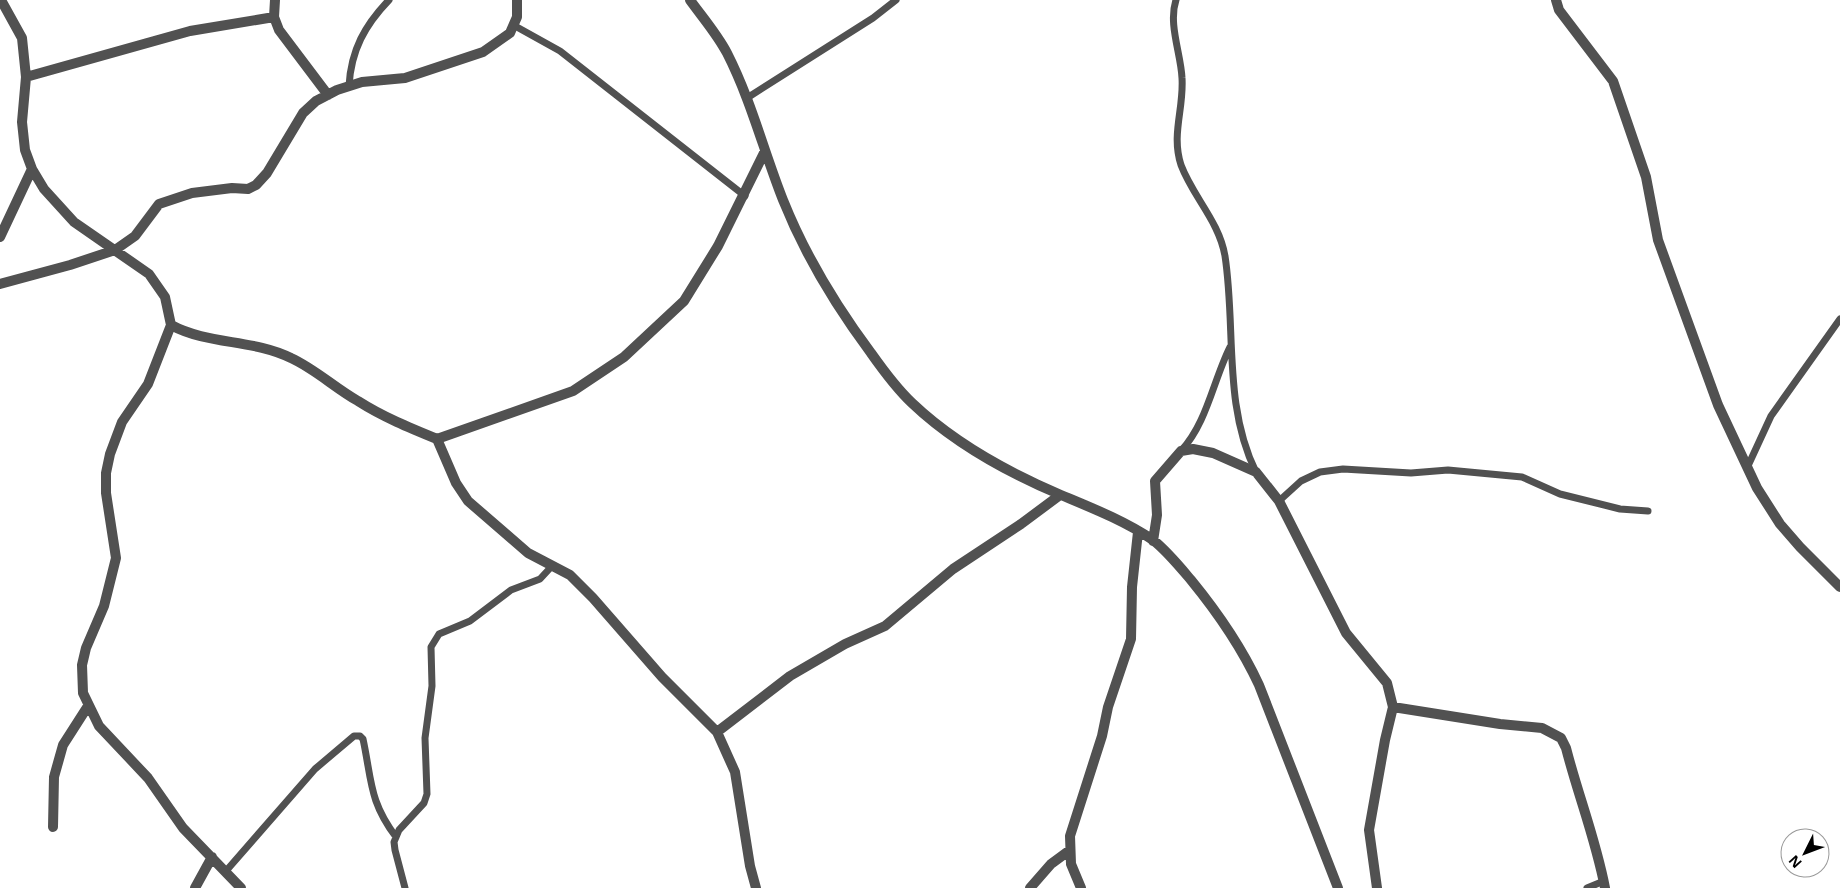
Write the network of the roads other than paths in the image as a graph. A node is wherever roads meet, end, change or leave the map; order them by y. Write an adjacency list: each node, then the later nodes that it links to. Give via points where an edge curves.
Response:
1 (1, 0): 11 (street, via 22,38)
2 (275, 0): 9 (street)
3 (390, 0): 12 (lane, via 368,24 356,46)
4 (517, 0): 10 (street)
5 (690, 0): 14 (street, via 726,52)
6 (896, 0): 14 (lane)
7 (1176, 0): 23 (lane, via 1174,16 1182,80 1177,148 1188,181 1208,212 1222,243)
8 (1556, 0): 26 (street, via 1559,10 1613,81 1646,177 1658,240 1718,405)
9 (274, 17): 11 (street, via 190,31); 13 (street, via 279,30)
10 (515, 26): 12 (street, via 504,39 483,52 405,78); 17 (lane, via 560,51)
11 (26, 76): 16 (street, via 22,122 25,150)
12 (349, 86): 13 (street)
13 (328, 94): 19 (street, via 303,113 267,174 256,186 192,194 160,204 135,236)
14 (747, 98): 15 (street)
15 (765, 151): 17 (street); 28 (street, via 803,246 859,337 888,376 934,422 1006,468)
16 (32, 169): 18 (street); 19 (street, via 44,189 74,222)
17 (745, 196): 24 (street, via 684,301 624,357 573,391)
18 (0, 236)
19 (115, 250): 20 (street); 22 (street, via 144,270 157,284 165,297)
20 (0, 284)
21 (1840, 320): 26 (lane, via 1771,416)
22 (171, 325): 24 (street, via 184,332 263,347 291,358 358,402); 35 (street, via 148,384 122,422 110,454 106,493 116,558 104,606 82,665 81,682)
23 (1230, 347): 25 (lane, via 1199,427); 27 (lane, via 1244,442)
24 (437, 439): 33 (street, via 456,483 468,500 528,553)
25 (1181, 451): 27 (street, via 1193,449 1213,453); 32 (street, via 1155,481 1157,515)
26 (1747, 468): 34 (street, via 1780,524)
27 (1256, 472): 29 (street)
28 (1060, 495): 31 (street); 37 (street, via 953,569 885,626 845,644 790,676)
29 (1279, 501): 30 (lane, via 1302,481 1320,472 1343,469 1411,473 1448,470 1522,477 1560,494 1620,509); 36 (street, via 1346,633 1387,683)
30 (1648, 512)
31 (1138, 532): 32 (street); 40 (street, via 1131,639 1070,836)
32 (1153, 541): 50 (street, via 1198,588 1245,655)
33 (552, 566): 37 (street, via 570,575 593,598 662,677); 39 (lane, via 540,578 511,590 470,621 439,634 431,646 432,686 425,738 428,794)
34 (1840, 587)
35 (88, 706): 38 (street, via 63,745 54,776); 41 (street, via 99,726 148,778 183,828)
36 (1393, 707): 43 (street, via 1542,728 1561,738); 51 (street, via 1369,830)
37 (717, 732): 47 (street, via 735,772)
38 (53, 827)
39 (396, 837): 42 (lane, via 373,797 363,739 354,736 315,769); 46 (lane, via 395,850)
40 (1070, 850): 48 (street, via 1051,864); 49 (street, via 1071,864)
41 (212, 857): 42 (street); 44 (street)
42 (226, 871): 45 (street)
43 (1605, 885): 52 (lane)
44 (195, 888)
45 (241, 888)
46 (405, 888)
47 (756, 888)
48 (1030, 888)
49 (1082, 888)
50 (1338, 888)
51 (1377, 888)
52 (1587, 888)

